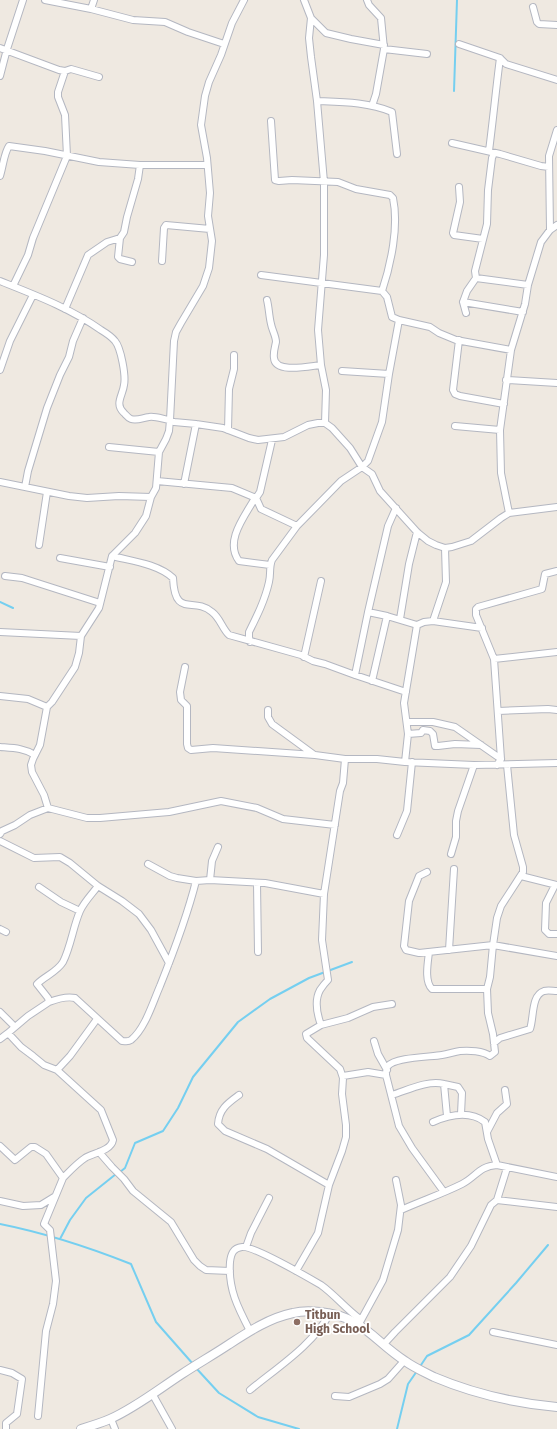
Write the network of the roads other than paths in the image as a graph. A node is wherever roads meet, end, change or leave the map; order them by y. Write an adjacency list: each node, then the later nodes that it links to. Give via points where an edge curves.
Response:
1 (23, 0): 15 (street)
2 (45, 0): 8 (street)
3 (94, 0): 8 (street)
4 (244, 0): 11 (street)
5 (304, 0): 9 (street)
6 (367, 0): 13 (street, via 381,18)
7 (533, 7): 10 (street, via 539,24)
8 (92, 9): 11 (street, via 133,20 165,22)
9 (311, 18): 13 (street, via 326,33); 22 (street, via 310,44)
10 (557, 25)
11 (224, 44): 31 (street, via 205,96 201,125)
12 (459, 44): 17 (street)
13 (384, 47): 16 (street); 23 (street)
14 (0, 48): 15 (street)
15 (7, 49): 18 (street); 19 (street)
16 (427, 54)
17 (500, 58): 21 (street, via 506,64); 27 (street)
18 (65, 71): 20 (street, via 71,69); 29 (street, via 58,97 66,115)
19 (0, 76)
20 (99, 77)
21 (557, 80)
22 (317, 102): 23 (street); 34 (street)
23 (372, 106): 28 (street, via 392,112)
24 (271, 121): 34 (street, via 275,180)
25 (557, 130): 32 (street, via 551,147)
26 (452, 143): 27 (street)
27 (491, 152): 32 (street); 40 (street, via 487,224)
28 (397, 154)
29 (66, 156): 30 (street); 33 (street, via 10,146); 48 (street, via 28,255)
30 (140, 165): 31 (street); 39 (street, via 124,232)
31 (207, 165): 37 (street)
32 (549, 167): 38 (street)
33 (0, 176)
34 (324, 182): 46 (street); 49 (street, via 338,182 356,189 390,195 393,198 394,239 388,274)
35 (459, 187): 40 (street, via 460,202 453,233)
36 (557, 225): 38 (street)
37 (210, 229): 41 (street, via 166,226); 68 (street, via 212,240 207,277 181,322 174,341)
38 (550, 230): 47 (street, via 541,242)
39 (120, 238): 42 (street, via 118,257); 53 (street, via 108,242 88,255)
40 (483, 239): 44 (street, via 475,270)
41 (162, 261)
42 (132, 262)
43 (260, 275): 46 (street)
44 (476, 278): 47 (street); 52 (street, via 467,291)
45 (0, 281): 48 (street)
46 (322, 282): 49 (street); 61 (street, via 318,330)
47 (528, 285): 54 (street)
48 (13, 286): 50 (street)
49 (382, 291): 57 (street, via 387,297 392,317)
50 (33, 295): 53 (street); 62 (street, via 10,341)
51 (267, 300): 61 (street, via 275,338 275,362 281,367 289,368)
52 (464, 302): 54 (street); 55 (street)
53 (65, 309): 56 (street)
54 (523, 312): 59 (street)
55 (466, 313)
56 (84, 318): 68 (street, via 116,342 125,378 119,399 121,411 136,420 154,417); 81 (street, via 47,408)
57 (399, 320): 58 (street, via 430,327 439,334); 64 (street)
58 (459, 340): 59 (street); 67 (street, via 453,390 455,394)
59 (511, 350): 65 (street)
60 (234, 355): 72 (street, via 234,370 229,389)
61 (321, 365): 69 (street, via 326,390)
62 (0, 370)
63 (342, 371): 64 (street)
64 (389, 374): 77 (street, via 380,430 370,456)
65 (506, 380): 66 (street); 67 (street)
66 (557, 384)
67 (504, 404): 73 (street)
68 (170, 420): 70 (street); 76 (street, via 169,431)
69 (325, 423): 74 (street, via 308,425); 77 (street, via 350,448)
70 (196, 424): 72 (street); 80 (street)
71 (456, 426): 73 (street)
72 (228, 430): 74 (street, via 249,438)
73 (500, 430): 87 (street, via 501,473)
74 (272, 440): 84 (street, via 260,492)
75 (109, 447): 76 (street)
76 (159, 452): 78 (street)
77 (362, 467): 86 (street, via 372,474 380,491); 88 (street, via 341,481)
78 (157, 481): 80 (street); 83 (street)
79 (0, 482): 81 (street)
80 (184, 484): 84 (street, via 232,488)
81 (25, 487): 82 (street)
82 (47, 492): 83 (street, via 88,498); 90 (street)
83 (151, 497): 92 (street, via 142,524)
84 (256, 498): 88 (street, via 261,509); 94 (street, via 241,520 233,546 239,560)
85 (557, 507): 87 (street)
86 (396, 508): 89 (street); 100 (street, via 388,526)
87 (509, 514): 91 (street, via 471,541)
88 (297, 526): 94 (street)
89 (418, 532): 91 (street, via 428,541); 102 (street, via 409,564)
90 (39, 545)
91 (445, 548): 103 (street, via 446,582)
92 (112, 556): 95 (street); 108 (street, via 169,574 173,578 176,597 181,602 187,606 203,606 212,611 229,635)
93 (60, 558): 95 (street)
94 (270, 565): 108 (street, via 266,595 249,632)
95 (110, 567): 99 (street)
96 (557, 571): 105 (street, via 545,574 542,589 478,607 476,615)
97 (5, 576): 99 (street, via 22,578)
98 (321, 581): 110 (street)
99 (100, 603): 107 (street)
100 (368, 612): 101 (street); 113 (street)
101 (387, 616): 102 (street); 114 (street)
102 (400, 619): 104 (street)
103 (433, 621): 104 (street); 105 (street)
104 (418, 625): 115 (street)
105 (482, 628): 111 (street)
106 (0, 632): 107 (street)
107 (81, 636): 117 (street, via 73,671)
108 (250, 642): 110 (street)
109 (557, 652): 111 (street)
110 (304, 657): 113 (street)
111 (494, 659): 120 (street)
112 (185, 667): 126 (street, via 180,692 181,700 187,706 189,749)
113 (355, 676): 114 (street)
114 (372, 681): 115 (street)
115 (406, 692): 121 (street, via 404,709)
116 (0, 696): 117 (street, via 28,699)
117 (47, 706): 125 (street)
118 (268, 710): 126 (street, via 272,724)
119 (557, 710): 120 (street)
120 (498, 711): 129 (street)
121 (407, 722): 122 (street); 123 (street, via 433,722 455,727)
122 (408, 734): 123 (street, via 430,731 435,746); 128 (street)
123 (481, 745): 129 (street)
124 (0, 747): 125 (street, via 29,750)
125 (36, 755): 133 (street, via 32,772)
126 (315, 755): 127 (street)
127 (344, 759): 128 (street); 134 (street, via 343,783)
128 (409, 762): 131 (street); 136 (street, via 407,811)
129 (499, 762): 131 (street); 132 (street)
130 (557, 763): 132 (street)
131 (474, 765): 139 (street, via 458,811 456,837)
132 (507, 765): 143 (street, via 513,826 523,867)
133 (48, 808): 134 (street, via 87,818 100,818 169,812 221,802 257,808 283,819); 135 (street)
134 (335, 825): 150 (street)
135 (0, 831)
136 (397, 835)
137 (0, 841): 148 (street, via 34,858 63,858)
138 (218, 847): 144 (street, via 212,861)
139 (451, 854)
140 (148, 864): 145 (street, via 170,876)
141 (454, 869): 154 (street)
142 (428, 872): 156 (street, via 419,876 409,901 404,946 408,952)
143 (521, 876): 147 (street); 153 (street, via 501,906)
144 (210, 880): 145 (street); 146 (street)
145 (196, 881): 158 (street)
146 (256, 883): 150 (street); 155 (street)
147 (556, 885): 152 (street, via 546,903 545,923 547,933)
148 (98, 886): 151 (street); 158 (street, via 139,914)
149 (39, 887): 151 (street)
150 (324, 894): 165 (street, via 322,940 328,980 320,991 316,1010)
151 (80, 911): 161 (street, via 63,962 37,984)
152 (557, 934)
153 (493, 945): 154 (street); 157 (street); 159 (street)
154 (449, 950): 156 (street)
155 (258, 952)
156 (429, 952): 159 (street, via 428,981 432,989)
157 (557, 956)
158 (169, 963): 164 (street, via 143,1025 132,1039 122,1041)
159 (488, 989): 170 (street, via 488,1013)
160 (557, 991): 170 (street, via 546,990 539,994 530,1029 500,1038)
161 (49, 1002): 164 (street, via 75,998); 166 (street)
162 (392, 1004): 165 (street, via 373,1007 348,1018)
163 (0, 1012): 166 (street)
164 (98, 1019): 171 (street)
165 (321, 1025): 173 (street, via 307,1032 307,1038 340,1069)
166 (15, 1027): 167 (street)
167 (8, 1033): 168 (street); 171 (street, via 44,1065)
168 (0, 1039)
169 (374, 1042): 172 (street)
170 (494, 1043): 172 (street, via 495,1052 490,1056 486,1053 460,1051 408,1058 390,1064)
171 (57, 1070): 183 (street, via 101,1110 113,1140 108,1148)
172 (386, 1072): 173 (street); 177 (street)
173 (343, 1076): 189 (street, via 346,1137)
174 (444, 1084): 177 (street, via 425,1085); 178 (street, via 458,1087 462,1093); 179 (street)
175 (505, 1090): 181 (street, via 507,1104 497,1113)
176 (239, 1095): 189 (street, via 221,1111 218,1124 220,1128 267,1148)
177 (392, 1095): 190 (street, via 404,1136)
178 (461, 1114): 179 (street); 181 (street, via 481,1119 485,1122)
179 (447, 1116): 180 (street)
180 (433, 1122)
181 (487, 1132): 184 (street)
182 (0, 1146): 187 (street, via 15,1160 35,1146 46,1154)
183 (99, 1152): 187 (street, via 85,1158); 198 (street, via 133,1191 171,1222 200,1266 206,1270)
184 (497, 1165): 185 (street); 190 (street, via 484,1168 464,1183)
185 (507, 1168): 186 (street); 193 (street)
186 (557, 1177)
187 (63, 1178): 191 (street)
188 (396, 1180): 196 (street)
189 (329, 1185): 199 (street, via 318,1233)
190 (444, 1192): 196 (street)
191 (54, 1197): 194 (street, via 41,1205 23,1206); 212 (street, via 44,1224 50,1230 56,1281 54,1304 46,1331)
192 (269, 1198): 197 (street)
193 (497, 1200): 195 (street); 204 (street, via 491,1206 471,1246 450,1276)
194 (0, 1201)
195 (557, 1207)
196 (401, 1210): 201 (street, via 398,1230 383,1280)
197 (246, 1247): 198 (street, via 236,1248 232,1253); 199 (street)
198 (230, 1271): 202 (street, via 233,1294)
199 (296, 1271): 201 (street, via 321,1285)
200 (330, 1313): 201 (street); 202 (street, via 294,1312); 208 (street, via 298,1352)
201 (360, 1321): 204 (street)
202 (250, 1331): 209 (street)
203 (492, 1332): 205 (street)
204 (384, 1344): 206 (street)
205 (557, 1346)
206 (404, 1361): 210 (street, via 380,1384 349,1397); 211 (street, via 459,1387 491,1397)
207 (0, 1370): 214 (street, via 22,1379 17,1414 6,1422)
208 (250, 1390)
209 (153, 1395): 213 (street); 217 (street)
210 (335, 1396)
211 (557, 1407)
212 (38, 1416)
213 (111, 1419): 215 (street); 216 (street)
214 (6, 1429)
215 (81, 1429)
216 (115, 1429)
217 (172, 1429)

